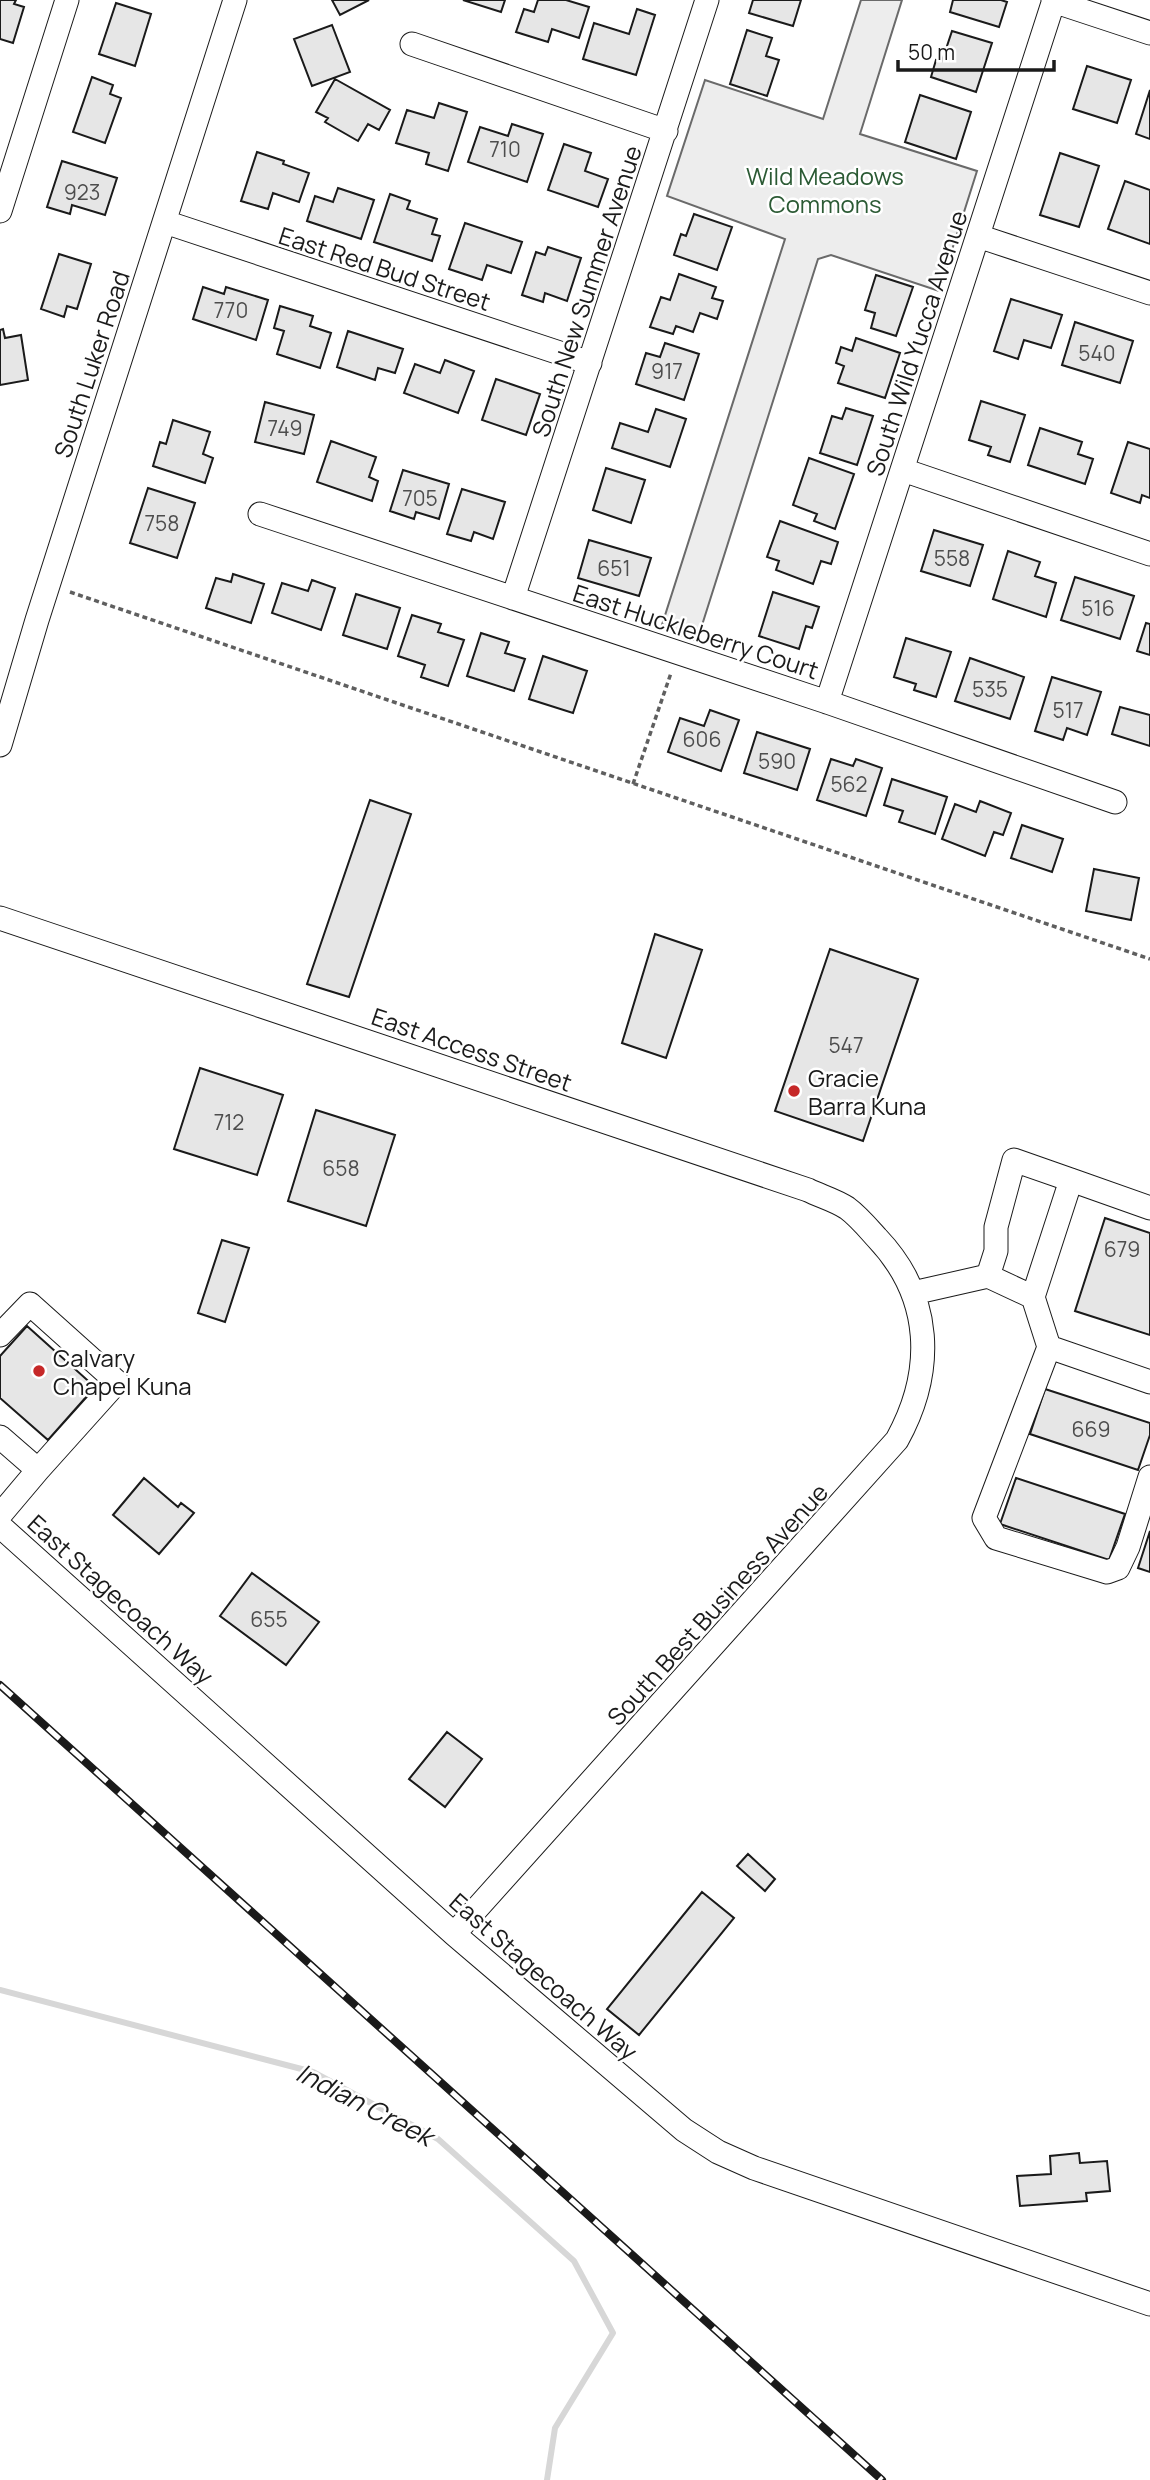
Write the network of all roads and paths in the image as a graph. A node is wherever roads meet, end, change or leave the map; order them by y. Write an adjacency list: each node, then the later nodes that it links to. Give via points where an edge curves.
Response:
1 (67, 0): 8 (street)
2 (707, 0): 7 (street, South New Summer Avenue)
3 (1054, 1): 5 (street); 10 (street, South Wild Yucca Avenue)
4 (227, 2): 9 (street, South Luker Road)
5 (1150, 33)
6 (412, 44): 7 (street)
7 (666, 131): 12 (street, South New Summer Avenue)
8 (0, 211)
9 (164, 222): 12 (street, East Red Bud Street); 20 (street, South Luker Road)
10 (978, 236): 11 (street); 13 (street, South Wild Yucca Avenue)
11 (1150, 293)
12 (590, 363): 17 (street, South New Summer Avenue)
13 (903, 470): 15 (street); 19 (street, South Wild Yucca Avenue)
14 (260, 514): 17 (street, East Huckleberry Court)
15 (1150, 554)
16 (69, 593): 21 (path)
17 (513, 598): 19 (street, East Huckleberry Court)
18 (672, 671): 21 (path)
19 (827, 702): 22 (street, East Huckleberry Court)
20 (0, 746)
21 (633, 784): 24 (path)
22 (1115, 803)
23 (0, 918): 27 (street, East Access Street, via 808,1190 846,1208 888,1249)
24 (1150, 959)
25 (1071, 1180): 26 (street); 28 (street, via 1014,1160); 30 (street)
26 (1150, 1208)
27 (902, 1270): 29 (street, South Best Business Avenue)
28 (988, 1276): 29 (street); 30 (street)
29 (913, 1293): 39 (street, South Best Business Avenue, via 920,1318 923,1368 918,1394 897,1440)
30 (1034, 1297): 32 (street)
31 (0, 1335): 35 (street, via 30,1304 117,1382)
32 (1049, 1347): 33 (street); 36 (street, via 984,1518 996,1538 1107,1572 1118,1568)
33 (1150, 1382)
34 (0, 1437): 35 (street)
35 (38, 1470): 37 (street)
36 (1150, 1477)
37 (0, 1515)
38 (0, 1526): 39 (street, East Stagecoach Way)
39 (454, 1934): 40 (street, East Stagecoach Way, via 684,2130 718,2152)
40 (1150, 2304)

